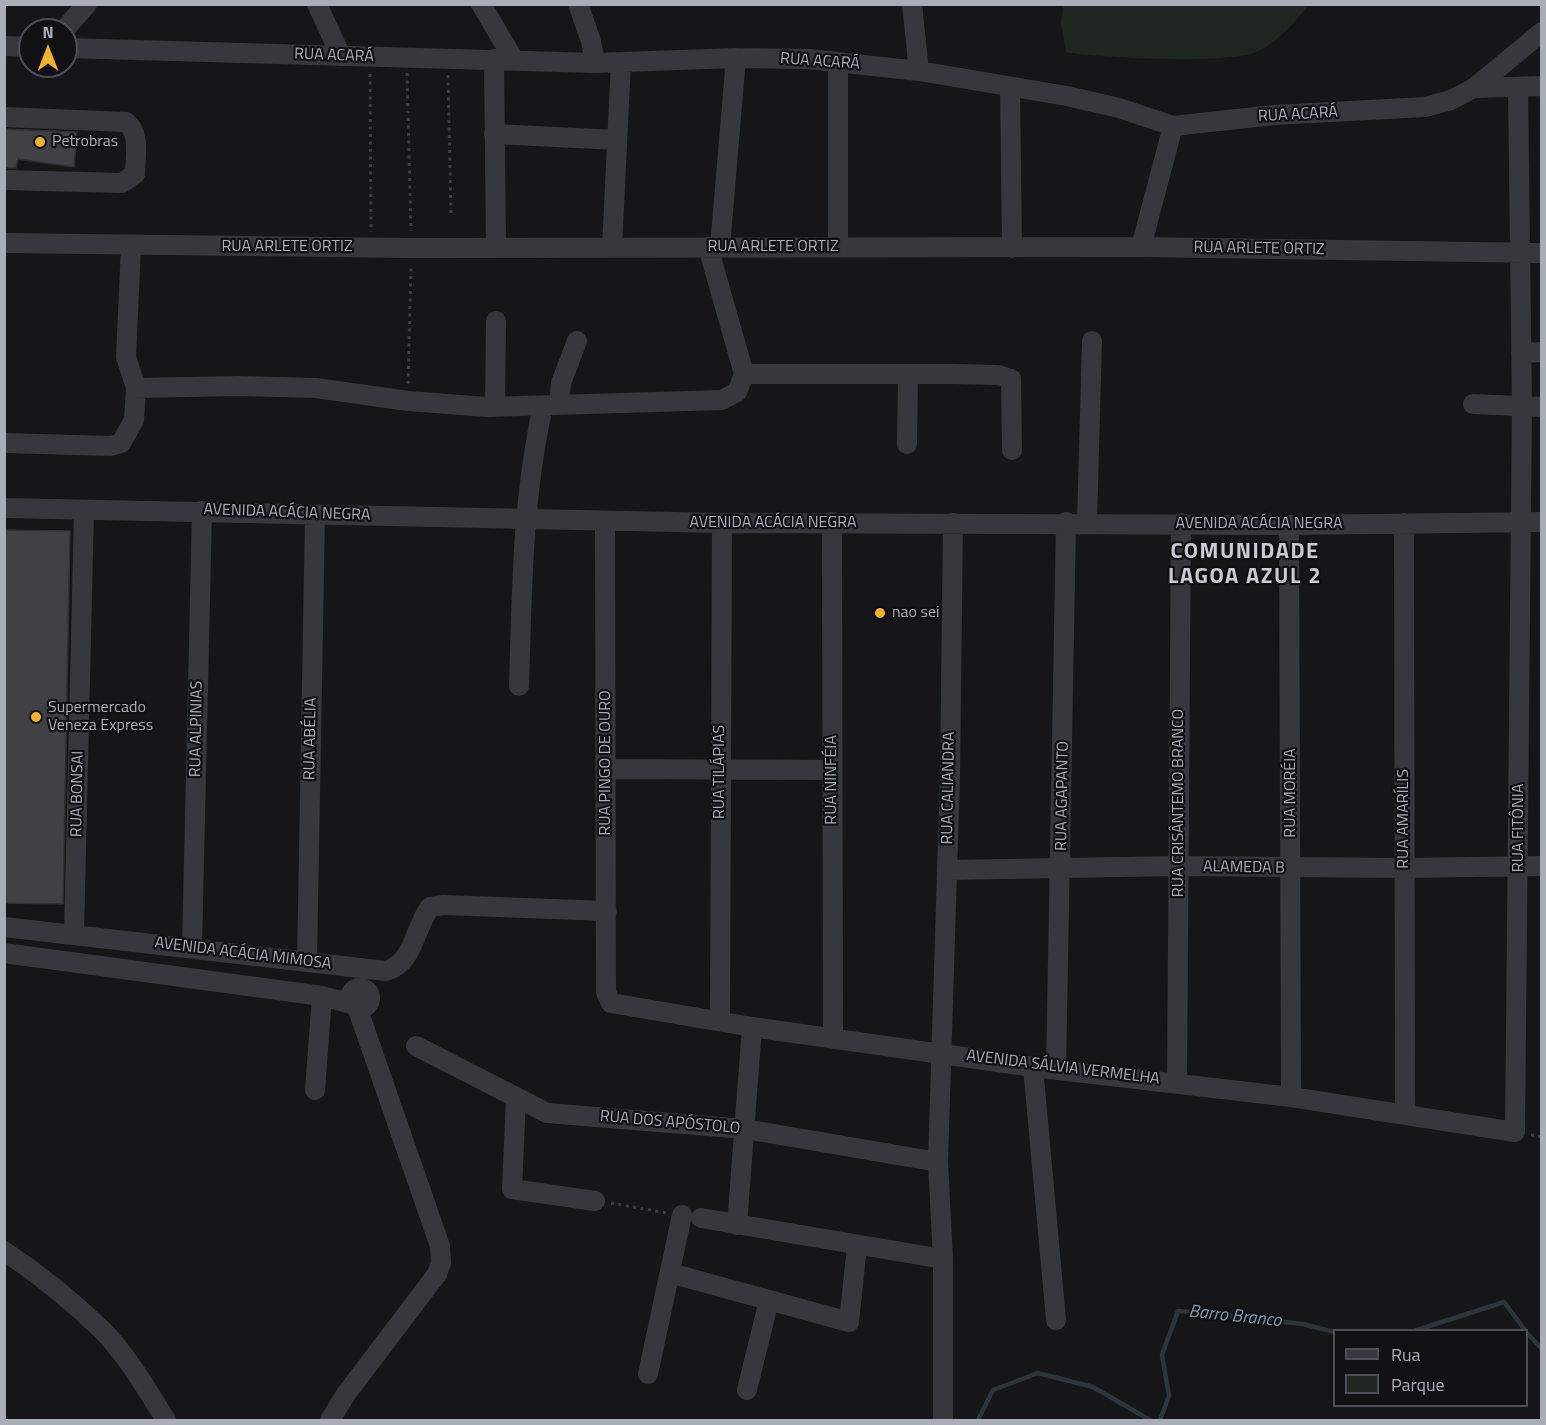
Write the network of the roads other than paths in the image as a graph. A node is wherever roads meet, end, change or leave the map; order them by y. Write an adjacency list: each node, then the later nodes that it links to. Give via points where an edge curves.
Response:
1 (87, 4): 6 (street)
2 (316, 4): 9 (street)
3 (481, 4): 12 (street)
4 (578, 4): 15 (street)
5 (912, 4): 16 (street)
6 (75, 18)
7 (1542, 32): 19 (street, RUA ACARÁ)
8 (78, 48): 9 (street, RUA ACARÁ)
9 (341, 56): 11 (street, RUA ACARÁ)
10 (736, 58): 13 (street, RUA ACARÁ); 14 (street, RUA ACARÁ); 30 (street)
11 (494, 60): 12 (street, RUA ACARÁ); 23 (street)
12 (514, 60): 15 (street, RUA ACARÁ)
13 (621, 62): 15 (street, RUA ACARÁ); 24 (street)
14 (838, 62): 16 (street, RUA ACARÁ); 28 (street)
15 (595, 63)
16 (919, 71): 18 (street, RUA ACARÁ)
17 (1542, 86): 20 (street)
18 (1010, 88): 22 (street, RUA ACARÁ, via 1096,103); 32 (street)
19 (1474, 88): 20 (street); 22 (street, RUA ACARÁ, via 1425,107 1262,116)
20 (1518, 88): 34 (street, RUA FITÔNIA)
21 (4, 117): 25 (street, via 126,122 135,135 135,174 122,183)
22 (1173, 126): 33 (street)
23 (494, 134): 24 (street); 31 (street)
24 (617, 140): 29 (street)
25 (4, 180)
26 (4, 243): 27 (street, RUA ARLETE ORTIZ)
27 (131, 246): 31 (street, RUA ARLETE ORTIZ); 43 (street, via 126,357)
28 (838, 246): 30 (street, RUA ARLETE ORTIZ); 32 (street, RUA ARLETE ORTIZ)
29 (612, 247): 30 (street, RUA ARLETE ORTIZ); 31 (street, RUA ARLETE ORTIZ)
30 (714, 247): 41 (street)
31 (496, 248)
32 (1012, 248): 33 (street, RUA ARLETE ORTIZ)
33 (1141, 248): 34 (street, RUA ARLETE ORTIZ)
34 (1520, 253): 35 (street, RUA ARLETE ORTIZ); 40 (street, RUA FITÔNIA)
35 (1542, 253)
36 (496, 321): 46 (street)
37 (577, 341): 45 (street)
38 (1092, 342): 59 (street)
39 (1542, 352): 40 (street)
40 (1521, 353): 47 (street, RUA FITÔNIA)
41 (744, 374): 42 (street); 45 (street, via 737,392 722,400)
42 (909, 375): 49 (street); 50 (street, via 987,375 1011,379)
43 (136, 388): 46 (street, via 316,388 408,401); 48 (street, via 134,420 121,442 111,446)
44 (1473, 404): 47 (street)
45 (551, 405): 46 (street); 55 (street, via 531,456)
46 (495, 406)
47 (1532, 406): 64 (street, RUA FITÔNIA)
48 (4, 443)
49 (908, 444)
50 (1012, 450)
51 (4, 508): 52 (street, AVENIDA ACÁCIA NEGRA)
52 (84, 510): 53 (street, AVENIDA ACÁCIA NEGRA); 80 (street, RUA BONSAI)
53 (202, 511): 54 (street, AVENIDA ACÁCIA NEGRA); 81 (street, RUA ALPINIAS)
54 (315, 516): 55 (street, AVENIDA ACÁCIA NEGRA); 83 (street, RUA ABÉLIA)
55 (524, 519): 56 (street, AVENIDA ACÁCIA NEGRA); 67 (street)
56 (605, 522): 61 (street, AVENIDA ACÁCIA NEGRA); 68 (street, RUA PINGO DE OURO)
57 (832, 522): 61 (street, AVENIDA ACÁCIA NEGRA); 65 (street, AVENIDA ACÁCIA NEGRA); 70 (street, RUA NINFÉIA)
58 (1066, 522): 59 (street, AVENIDA ACÁCIA NEGRA); 65 (street, AVENIDA ACÁCIA NEGRA); 76 (street, RUA AGAPANTO)
59 (1087, 522): 62 (street, AVENIDA ACÁCIA NEGRA)
60 (1542, 522): 64 (street, AVENIDA ACÁCIA NEGRA)
61 (722, 523): 69 (street, RUA TILÁPIAS)
62 (1181, 523): 66 (street, AVENIDA ACÁCIA NEGRA); 71 (street, RUA CRISÂNTEMO BRANCO)
63 (1404, 523): 64 (street, AVENIDA ACÁCIA NEGRA); 66 (street, AVENIDA ACÁCIA NEGRA); 75 (street, RUA AMARÍLIS)
64 (1521, 523): 73 (street, RUA FITÔNIA)
65 (953, 524): 77 (street, RUA CALIANDRA)
66 (1289, 525): 74 (street, RUA MORÉIA)
67 (519, 687)
68 (606, 769): 69 (street); 78 (street, RUA PINGO DE OURO)
69 (720, 770): 70 (street); 86 (street, RUA TILÁPIAS)
70 (832, 770): 88 (street, RUA NINFÉIA)
71 (1178, 866): 74 (street, ALAMEDA B); 76 (street, ALAMEDA B); 93 (street, RUA CRISÂNTEMO BRANCO)
72 (1542, 866): 73 (street, ALAMEDA B)
73 (1518, 867): 75 (street, ALAMEDA B); 99 (street, RUA FITÔNIA)
74 (1291, 868): 75 (street, ALAMEDA B); 95 (street, RUA MORÉIA)
75 (1404, 868): 97 (street, RUA AMARÍLIS)
76 (1062, 869): 77 (street, ALAMEDA B); 92 (street, RUA AGAPANTO)
77 (947, 870): 90 (street, RUA CALIANDRA)
78 (607, 911): 83 (street, AVENIDA ACÁCIA MIMOSA, via 430,907 407,958 397,968 371,971); 85 (street, RUA PINGO DE OURO, via 606,992)
79 (4, 927): 80 (street, AVENIDA ACÁCIA MIMOSA)
80 (74, 934): 81 (street, AVENIDA ACÁCIA MIMOSA)
81 (192, 948): 83 (street, AVENIDA ACÁCIA MIMOSA)
82 (4, 953): 84 (street)
83 (307, 962)
84 (322, 996): 94 (street); 112 (street, via 354,1006 440,1246 441,1263 430,1286)
85 (611, 1002): 86 (street, AVENIDA SÁLVIA VERMELHA)
86 (720, 1021): 87 (street, AVENIDA SÁLVIA VERMELHA)
87 (752, 1027): 88 (street, AVENIDA SÁLVIA VERMELHA); 98 (street)
88 (833, 1037): 90 (street, AVENIDA SÁLVIA VERMELHA)
89 (416, 1046): 96 (street, RUA DOS APÓSTOLO)
90 (942, 1052): 91 (street, AVENIDA SÁLVIA VERMELHA); 100 (street, RUA CALIANDRA)
91 (1033, 1067): 92 (street, AVENIDA SÁLVIA VERMELHA); 108 (street)
92 (1056, 1070): 93 (street, AVENIDA SÁLVIA VERMELHA)
93 (1177, 1083): 95 (street, AVENIDA SÁLVIA VERMELHA)
94 (315, 1090)
95 (1291, 1097): 97 (street, AVENIDA SÁLVIA VERMELHA)
96 (516, 1098): 98 (street, RUA DOS APÓSTOLO, via 547,1113); 101 (street, via 513,1189)
97 (1405, 1115): 99 (street, AVENIDA SÁLVIA VERMELHA)
98 (745, 1129): 100 (street, RUA DOS APÓSTOLO); 102 (street)
99 (1515, 1132)
100 (938, 1162): 105 (street, RUA CALIANDRA)
101 (595, 1201)
102 (737, 1225): 103 (street); 106 (street, via 692,1217)
103 (857, 1246): 105 (street); 107 (street, via 849,1322)
104 (4, 1251): 111 (street, via 103,1331)
105 (943, 1259): 113 (street, RUA CALIANDRA)
106 (670, 1273): 107 (street); 109 (street)
107 (769, 1300): 110 (street)
108 (1056, 1320)
109 (648, 1374)
110 (747, 1390)
111 (166, 1420)
112 (330, 1420)
113 (943, 1420)

